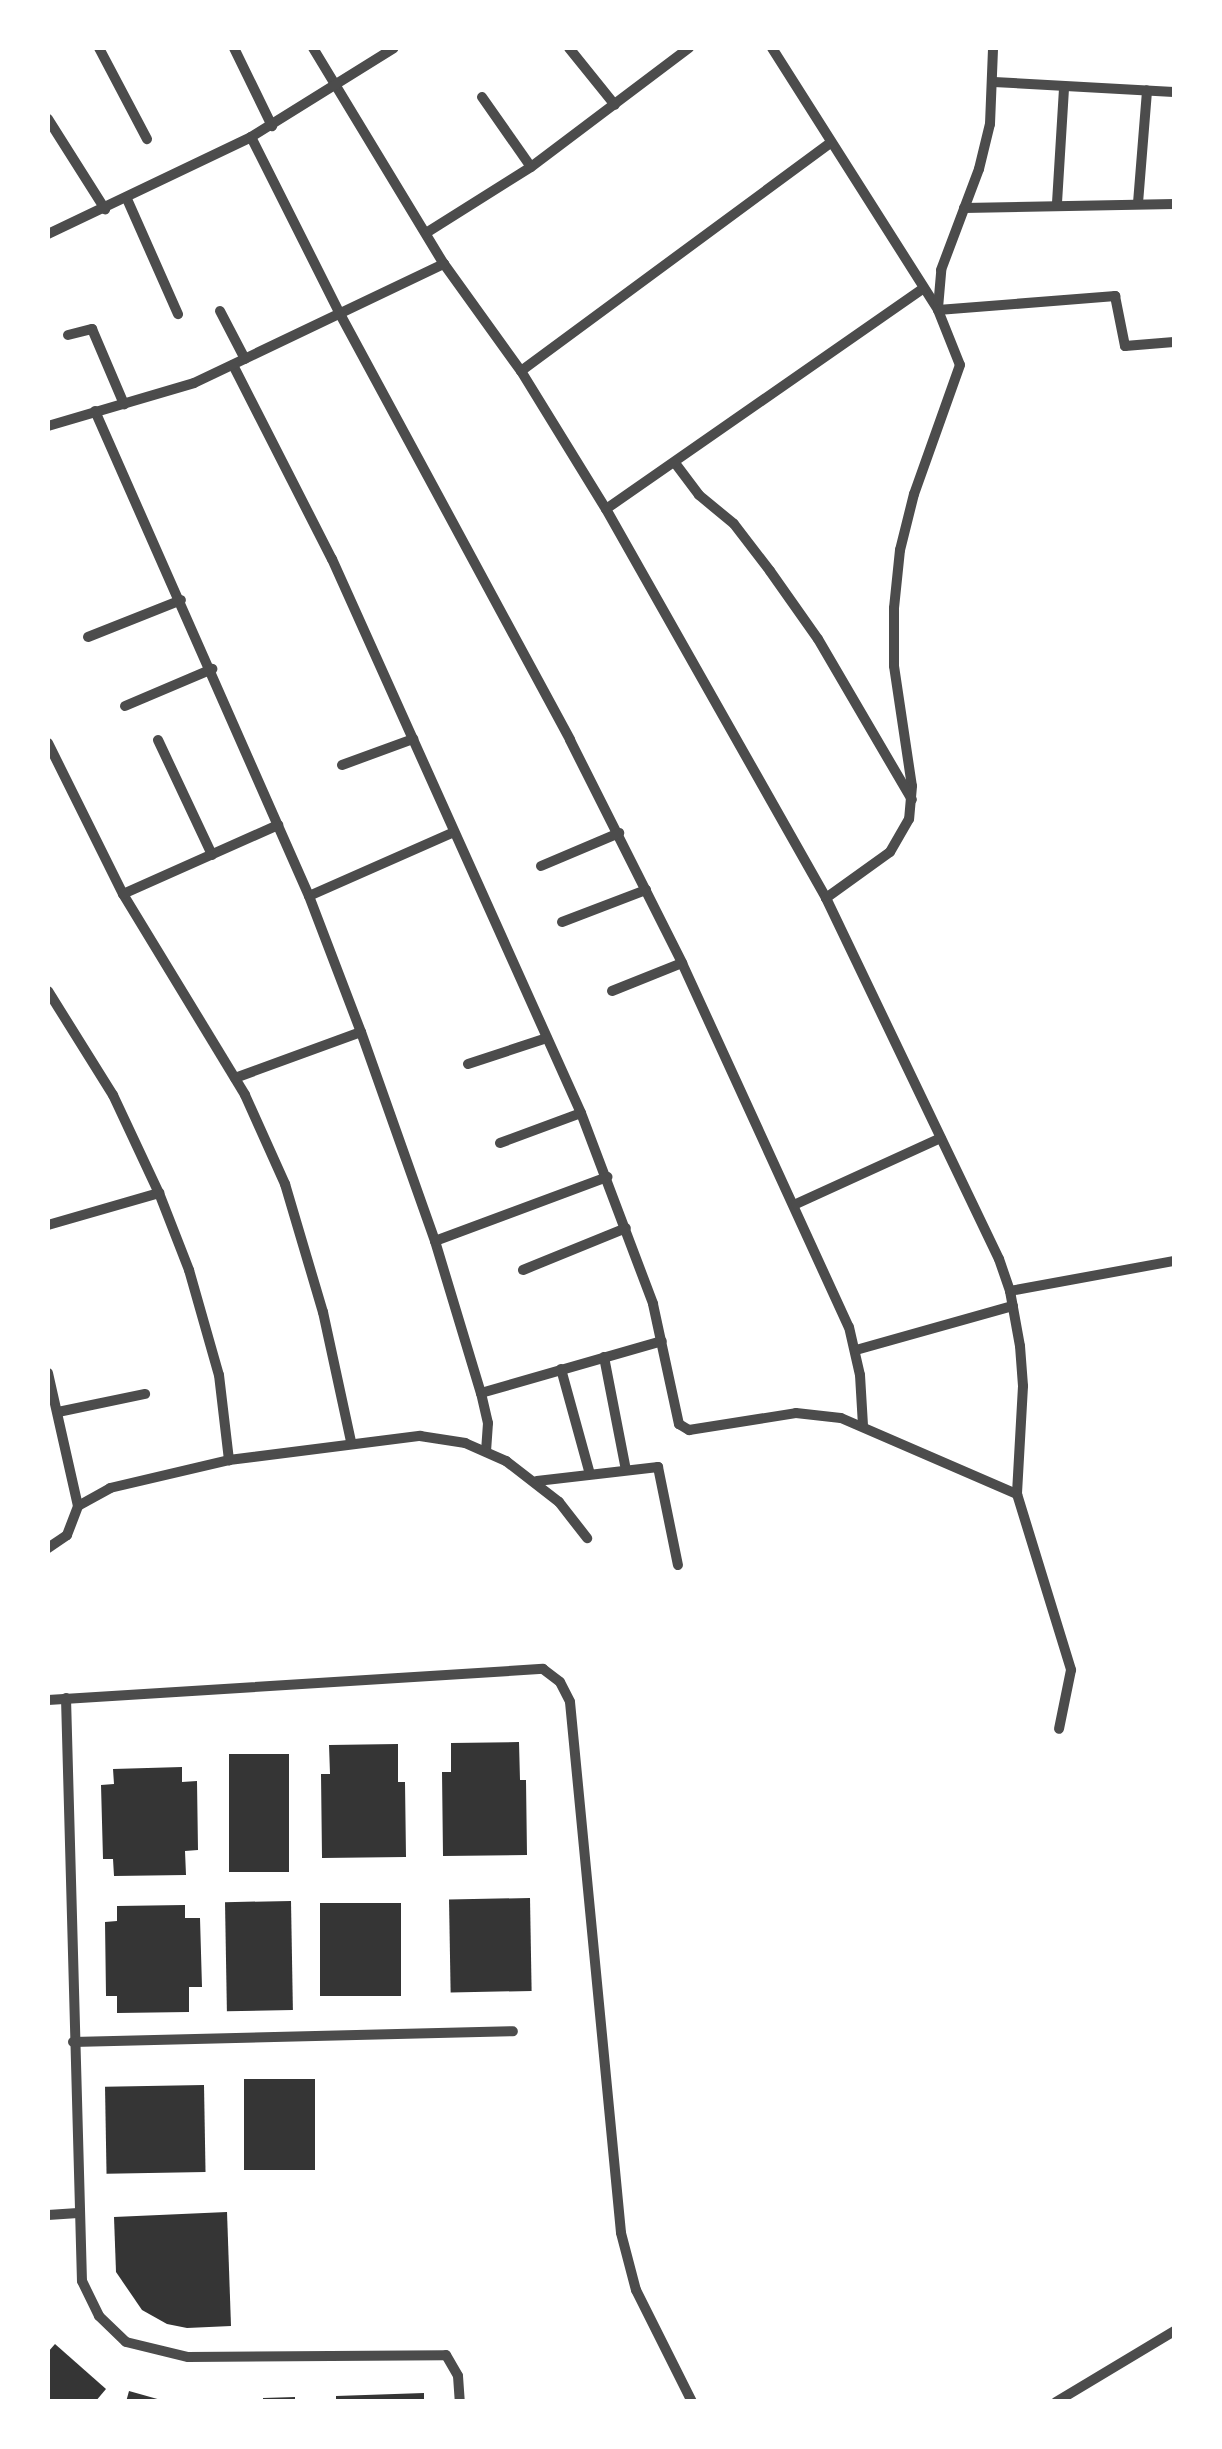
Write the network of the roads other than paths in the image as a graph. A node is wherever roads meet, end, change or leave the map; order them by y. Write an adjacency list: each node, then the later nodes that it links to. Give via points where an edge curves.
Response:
1 (99, 48): 19 (street)
2 (234, 48): 17 (street)
3 (313, 48): 10 (street)
4 (394, 48): 10 (street)
5 (569, 48): 15 (street)
6 (772, 48): 20 (street)
7 (993, 48): 9 (street)
8 (684, 49): 15 (street)
9 (994, 82): 11 (street); 26 (street, via 990,124)
10 (336, 87): 17 (street); 28 (street)
11 (1064, 87): 12 (street); 23 (street)
12 (1147, 90): 13 (street); 24 (street)
13 (1174, 92)
14 (482, 97): 21 (street)
15 (615, 105): 21 (street)
16 (48, 119): 27 (street)
17 (272, 126): 18 (street)
18 (251, 138): 22 (street); 35 (street)
19 (147, 139)
20 (830, 143): 31 (street); 40 (street)
21 (531, 168): 28 (street)
22 (127, 199): 27 (street); 34 (street)
23 (1058, 203): 24 (street); 26 (street)
24 (1138, 204): 25 (street)
25 (1174, 204)
26 (964, 208): 32 (street, via 941,270)
27 (104, 209): 29 (street)
28 (426, 233): 30 (street)
29 (48, 234)
30 (444, 264): 35 (street); 40 (street)
31 (922, 289): 32 (street); 44 (street)
32 (938, 310): 37 (street, via 1115,296 1125,346); 54 (street, via 960,365 914,494 894,608 894,666)
33 (220, 311): 38 (street)
34 (178, 314)
35 (340, 314): 38 (street); 57 (street)
36 (68, 335): 41 (street, via 92,329)
37 (1174, 342)
38 (245, 359): 39 (street)
39 (234, 365): 41 (street); 50 (street)
40 (521, 370): 45 (street)
41 (124, 404): 42 (street)
42 (95, 411): 43 (street); 46 (street)
43 (48, 426)
44 (676, 463): 45 (street); 54 (street, via 698,494 734,524 818,639)
45 (606, 510): 63 (street)
46 (180, 600): 47 (street); 48 (street)
47 (88, 637)
48 (212, 669): 49 (street); 55 (street)
49 (125, 706)
50 (413, 739): 53 (street); 56 (street)
51 (158, 740): 58 (street)
52 (48, 743): 61 (street)
53 (342, 764)
54 (912, 800): 63 (street, via 902,837 890,852)
55 (278, 825): 58 (street); 62 (street)
56 (454, 832): 62 (street); 69 (street)
57 (618, 833): 59 (street); 60 (street)
58 (212, 855): 61 (street)
59 (542, 866)
60 (646, 890): 64 (street); 65 (street)
61 (123, 894): 71 (street)
62 (309, 896): 68 (street)
63 (826, 898): 73 (street)
64 (562, 922)
65 (682, 963): 67 (street); 77 (street)
66 (48, 991): 76 (street, via 114,1095)
67 (612, 991)
68 (361, 1032): 71 (street); 80 (street)
69 (547, 1038): 70 (street); 72 (street)
70 (468, 1064)
71 (236, 1078): 94 (street, via 285,1184 323,1312)
72 (581, 1113): 74 (street); 75 (street)
73 (940, 1138): 77 (street); 83 (street)
74 (500, 1143)
75 (607, 1177): 79 (street); 80 (street)
76 (159, 1193): 78 (street); 96 (street, via 219,1375)
77 (796, 1204): 86 (street)
78 (48, 1224)
79 (626, 1228): 82 (street); 85 (street)
80 (435, 1241): 90 (street)
81 (1174, 1261): 83 (street)
82 (523, 1270)
83 (1010, 1291): 84 (street)
84 (1013, 1306): 86 (street); 100 (street, via 1022,1386)
85 (662, 1341): 87 (street); 93 (street, via 677,1418 689,1430 796,1413)
86 (856, 1350): 93 (street)
87 (604, 1357): 88 (street); 97 (street)
88 (561, 1369): 90 (street); 98 (street)
89 (48, 1373): 92 (street)
90 (481, 1393): 95 (street)
91 (145, 1394): 92 (street)
92 (58, 1412): 101 (street)
93 (863, 1425): 100 (street)
94 (351, 1442): 95 (street, via 420,1436); 96 (street)
95 (486, 1450): 99 (street)
96 (228, 1460): 101 (street, via 110,1488)
97 (626, 1470): 98 (street); 104 (street, via 651,1466 661,1472)
98 (590, 1474): 99 (street)
99 (537, 1482): 102 (street)
100 (1016, 1494): 107 (street, via 1071,1670)
101 (78, 1506): 103 (street, via 67,1535)
102 (587, 1538)
103 (48, 1548)
104 (678, 1565)
105 (66, 1698): 106 (street); 109 (street); 114 (street, via 543,1669 560,1682 570,1702 621,2234 636,2290)
106 (48, 1700)
107 (1059, 1729)
108 (512, 2031): 109 (street)
109 (73, 2042): 110 (street)
110 (78, 2214): 111 (street); 113 (street, via 82,2281 99,2316 126,2342 188,2356 446,2356 458,2376)
111 (48, 2215)
112 (1174, 2330): 115 (street)
113 (460, 2402)
114 (692, 2402)
115 (1056, 2402)

